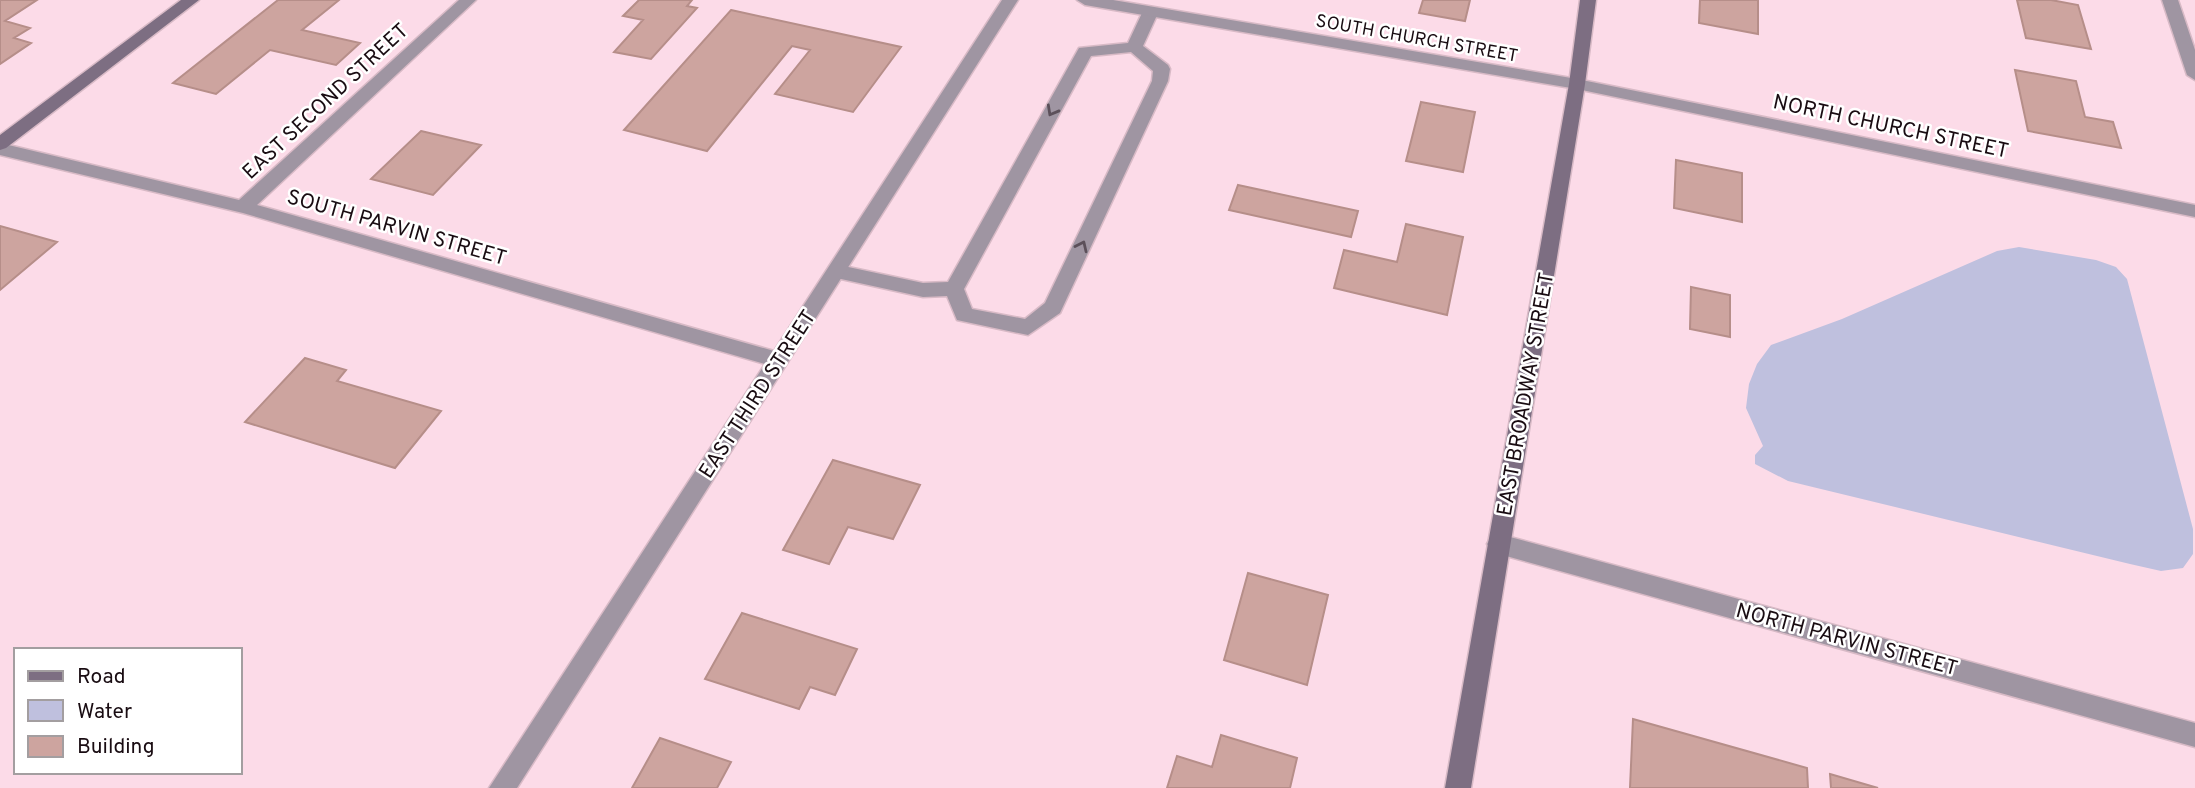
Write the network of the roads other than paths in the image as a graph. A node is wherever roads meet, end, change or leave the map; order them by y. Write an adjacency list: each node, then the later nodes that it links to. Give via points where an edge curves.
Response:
1 (191, 0): 11 (street)
2 (468, 0): 12 (street, EAST SECOND STREET)
3 (1010, 0): 14 (street, EAST THIRD STREET)
4 (1085, 0): 7 (street, SOUTH CHURCH STREET)
5 (1588, 0): 10 (street, EAST BROADWAY STREET)
6 (2170, 0): 9 (street)
7 (1150, 13): 8 (street); 10 (street, SOUTH CHURCH STREET)
8 (1135, 47): 15 (street, one-way to 15, via 1085,51); 15 (street, one-way to 8, via 964,315 1028,327 1054,308 1160,81 1162,69)
9 (2195, 75)
10 (1577, 84): 13 (street, NORTH CHURCH STREET); 17 (street, EAST BROADWAY STREET)
11 (0, 146): 12 (street, SOUTH PARVIN STREET)
12 (243, 207): 16 (street, SOUTH PARVIN STREET)
13 (2195, 211)
14 (839, 272): 15 (street, via 923,290); 16 (street, EAST THIRD STREET)
15 (954, 289)
16 (778, 360): 19 (street, EAST THIRD STREET)
17 (1499, 544): 18 (street, NORTH PARVIN STREET); 20 (street, EAST BROADWAY STREET)
18 (2195, 735)
19 (502, 788)
20 (1458, 788)

